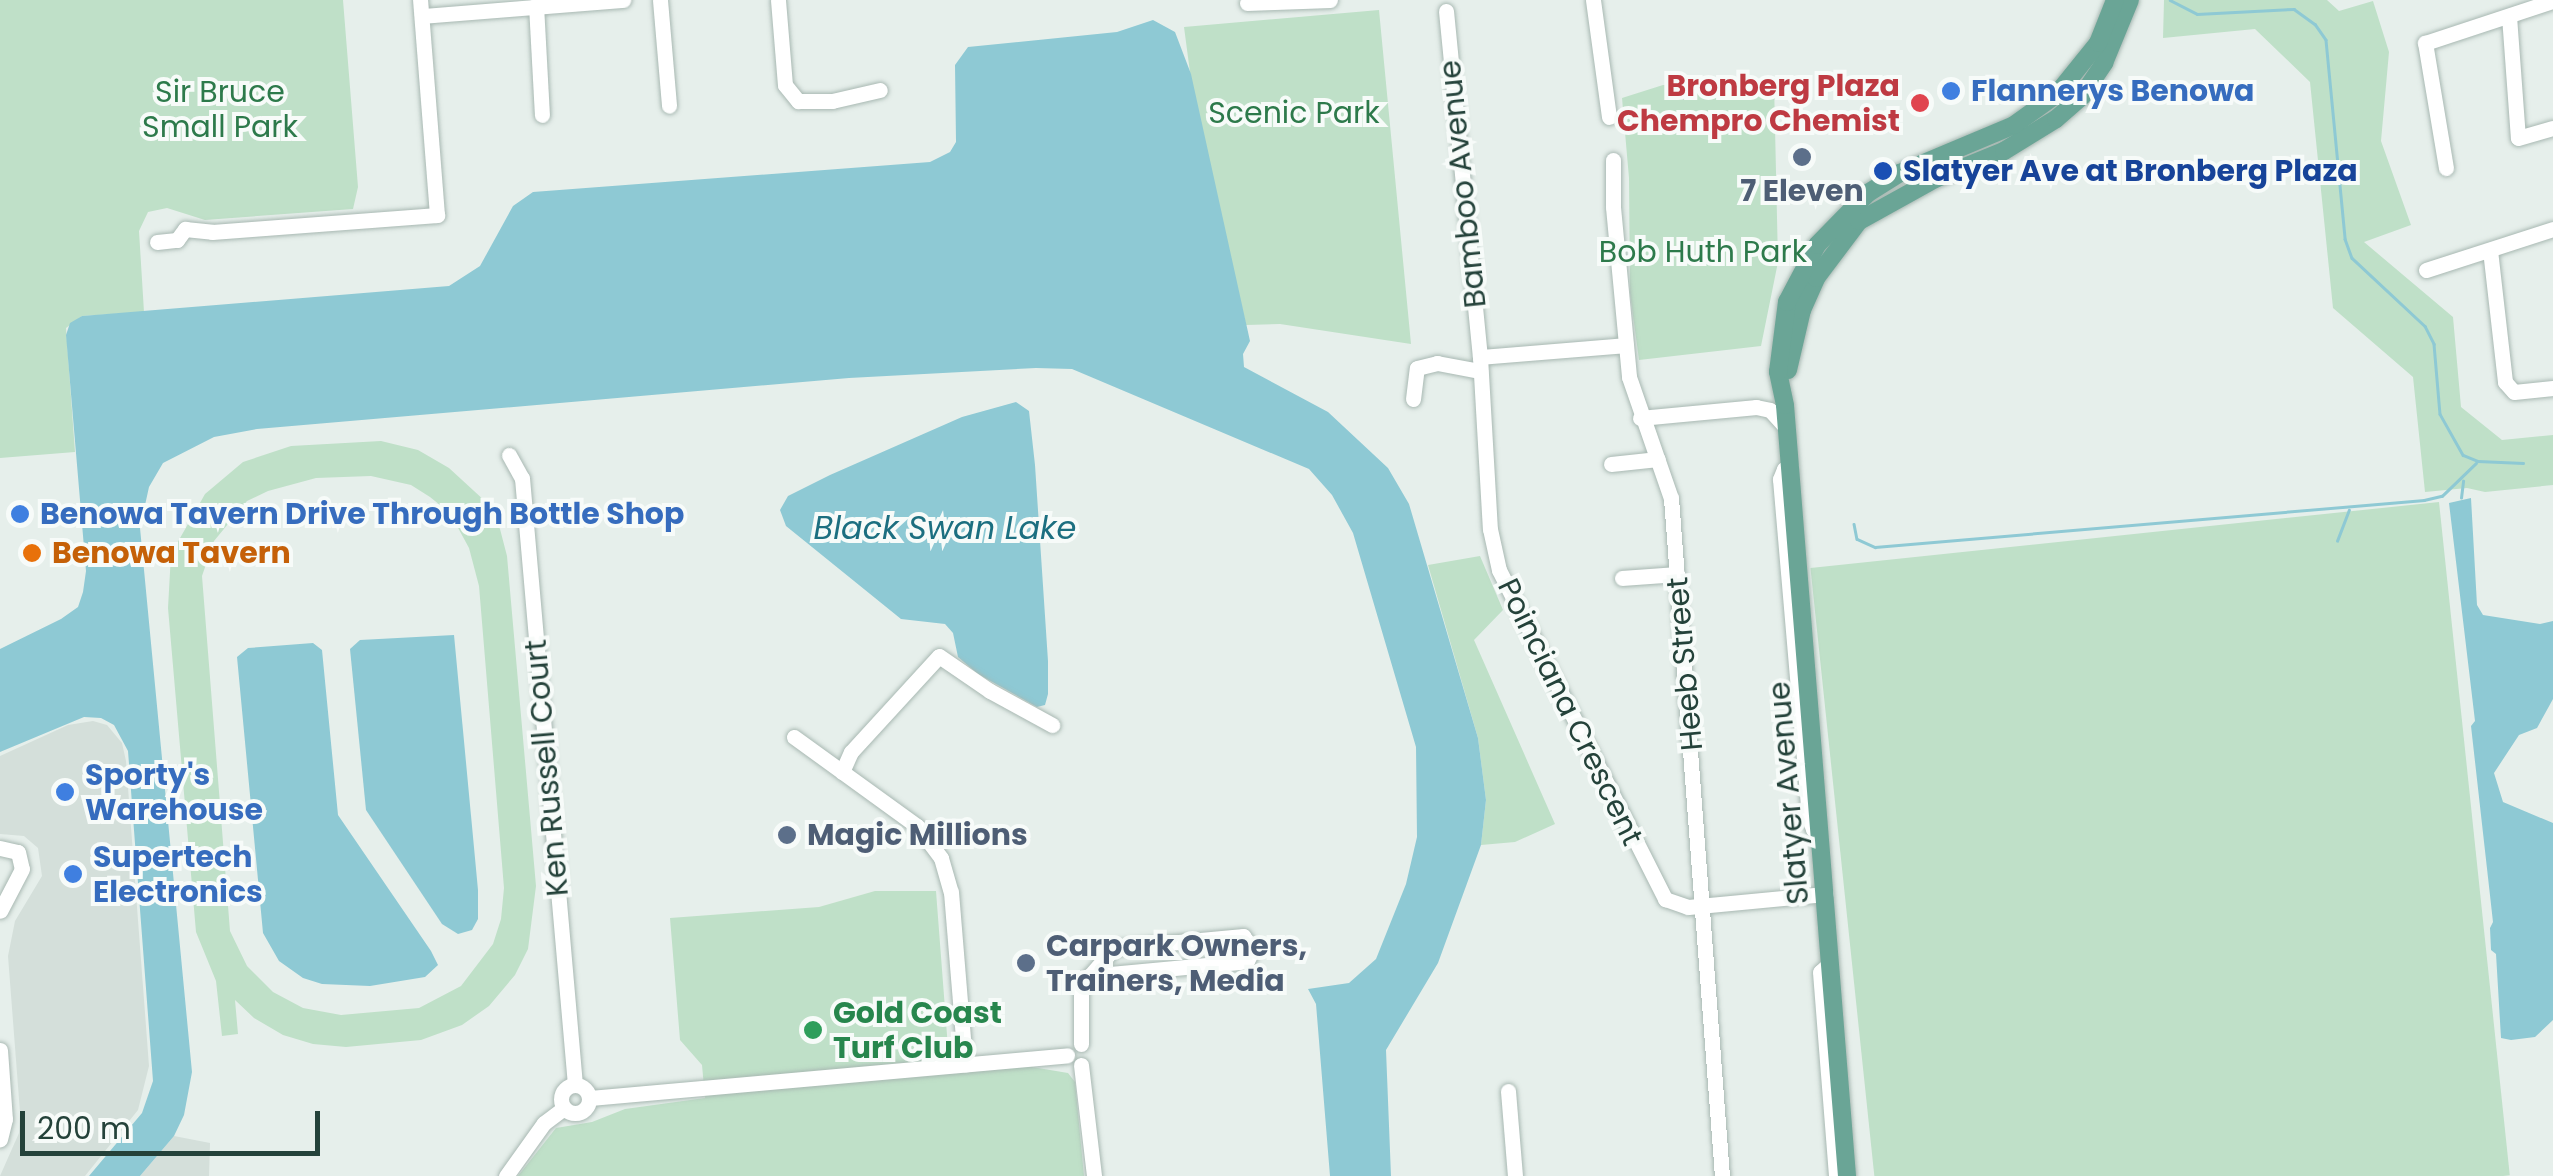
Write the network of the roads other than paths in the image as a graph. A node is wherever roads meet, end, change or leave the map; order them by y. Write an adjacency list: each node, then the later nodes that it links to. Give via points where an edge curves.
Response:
1 (623, 0): 10 (street)
2 (660, 0): 15 (street)
3 (778, 0): 14 (street, via 785,86 798,101)
4 (1326, 0): 9 (street)
5 (1592, 0): 17 (street)
6 (2114, 0): 27 (main road, Slatyer Avenue, via 2080,70 2038,110 1995,135 1900,172 1834,226 1806,261 1788,302)
7 (2130, 0): 30 (main road, Slatyer Avenue, via 2104,63 2056,119 2004,151 1880,208 1836,248 1802,310 1789,356)
8 (2553, 1): 13 (street)
9 (1247, 3)
10 (536, 5): 11 (street); 16 (street)
11 (421, 8): 22 (street, via 437,215 185,230 177,240)
12 (1446, 10): 26 (street, Bamboo Avenue)
13 (2508, 16): 18 (street, via 2518,138); 20 (street, via 2425,43)
14 (880, 90)
15 (669, 106)
16 (542, 116)
17 (1609, 116)
18 (2553, 128)
19 (1613, 160): 25 (street, Heeb Street)
20 (2446, 168)
21 (2553, 230): 23 (street)
22 (156, 242)
23 (2490, 250): 24 (street); 28 (street, via 2506,382 2514,392)
24 (2426, 270)
25 (1626, 345): 26 (street); 32 (street, Heeb Street)
26 (1480, 364): 29 (street, via 1417,368); 44 (street, Poinciana Crescent, via 1490,529 1499,570 1657,890 1677,905)
27 (1778, 372): 30 (main road, Slatyer Avenue); 31 (street, via 1770,399)
28 (2553, 388)
29 (1413, 399)
30 (1786, 405): 33 (main road, Slatyer Avenue)
31 (1756, 407): 32 (street); 33 (street, via 1770,410)
32 (1640, 418): 35 (street, Heeb Street)
33 (1788, 429): 43 (main road, Slatyer Avenue)
34 (509, 454): 53 (street, Ken Russell Court, via 522,478)
35 (1658, 459): 36 (street); 37 (street, Heeb Street, via 1671,498)
36 (1612, 464)
37 (1677, 574): 38 (street); 44 (street, Heeb Street)
38 (1622, 578)
39 (1052, 725): 41 (street, via 940,656 851,752)
40 (794, 737): 41 (street)
41 (842, 772): 51 (street, via 917,826 942,858 951,892)
42 (0, 848): 45 (street, via 18,852 22,864)
43 (1825, 894): 44 (street, Poinciana Crescent); 46 (main road, Slatyer Avenue)
44 (1704, 906): 61 (street, Heeb Street)
45 (0, 911)
46 (1830, 963): 62 (street, via 1820,972); 63 (main road, Slatyer Avenue)
47 (1089, 976): 47 (street, via 1114,948 1242,936 1253,949 1240,962); 48 (street, via 1081,986)
48 (1081, 1044): 50 (street, via 1070,1046); 52 (street, via 1089,1055)
49 (0, 1050): 57 (street)
50 (1067, 1055): 51 (street); 52 (street)
51 (965, 1064): 55 (street)
52 (1081, 1065): 59 (street)
53 (575, 1085): 55 (street); 56 (street, via 562,1093)
54 (1508, 1091): 60 (street)
55 (589, 1098): 56 (street, via 580,1113)
56 (564, 1108): 58 (street, via 544,1123)
57 (0, 1140)
58 (506, 1176)
59 (1094, 1176)
60 (1515, 1176)
61 (1722, 1176)
62 (1836, 1176)
63 (1846, 1176)

